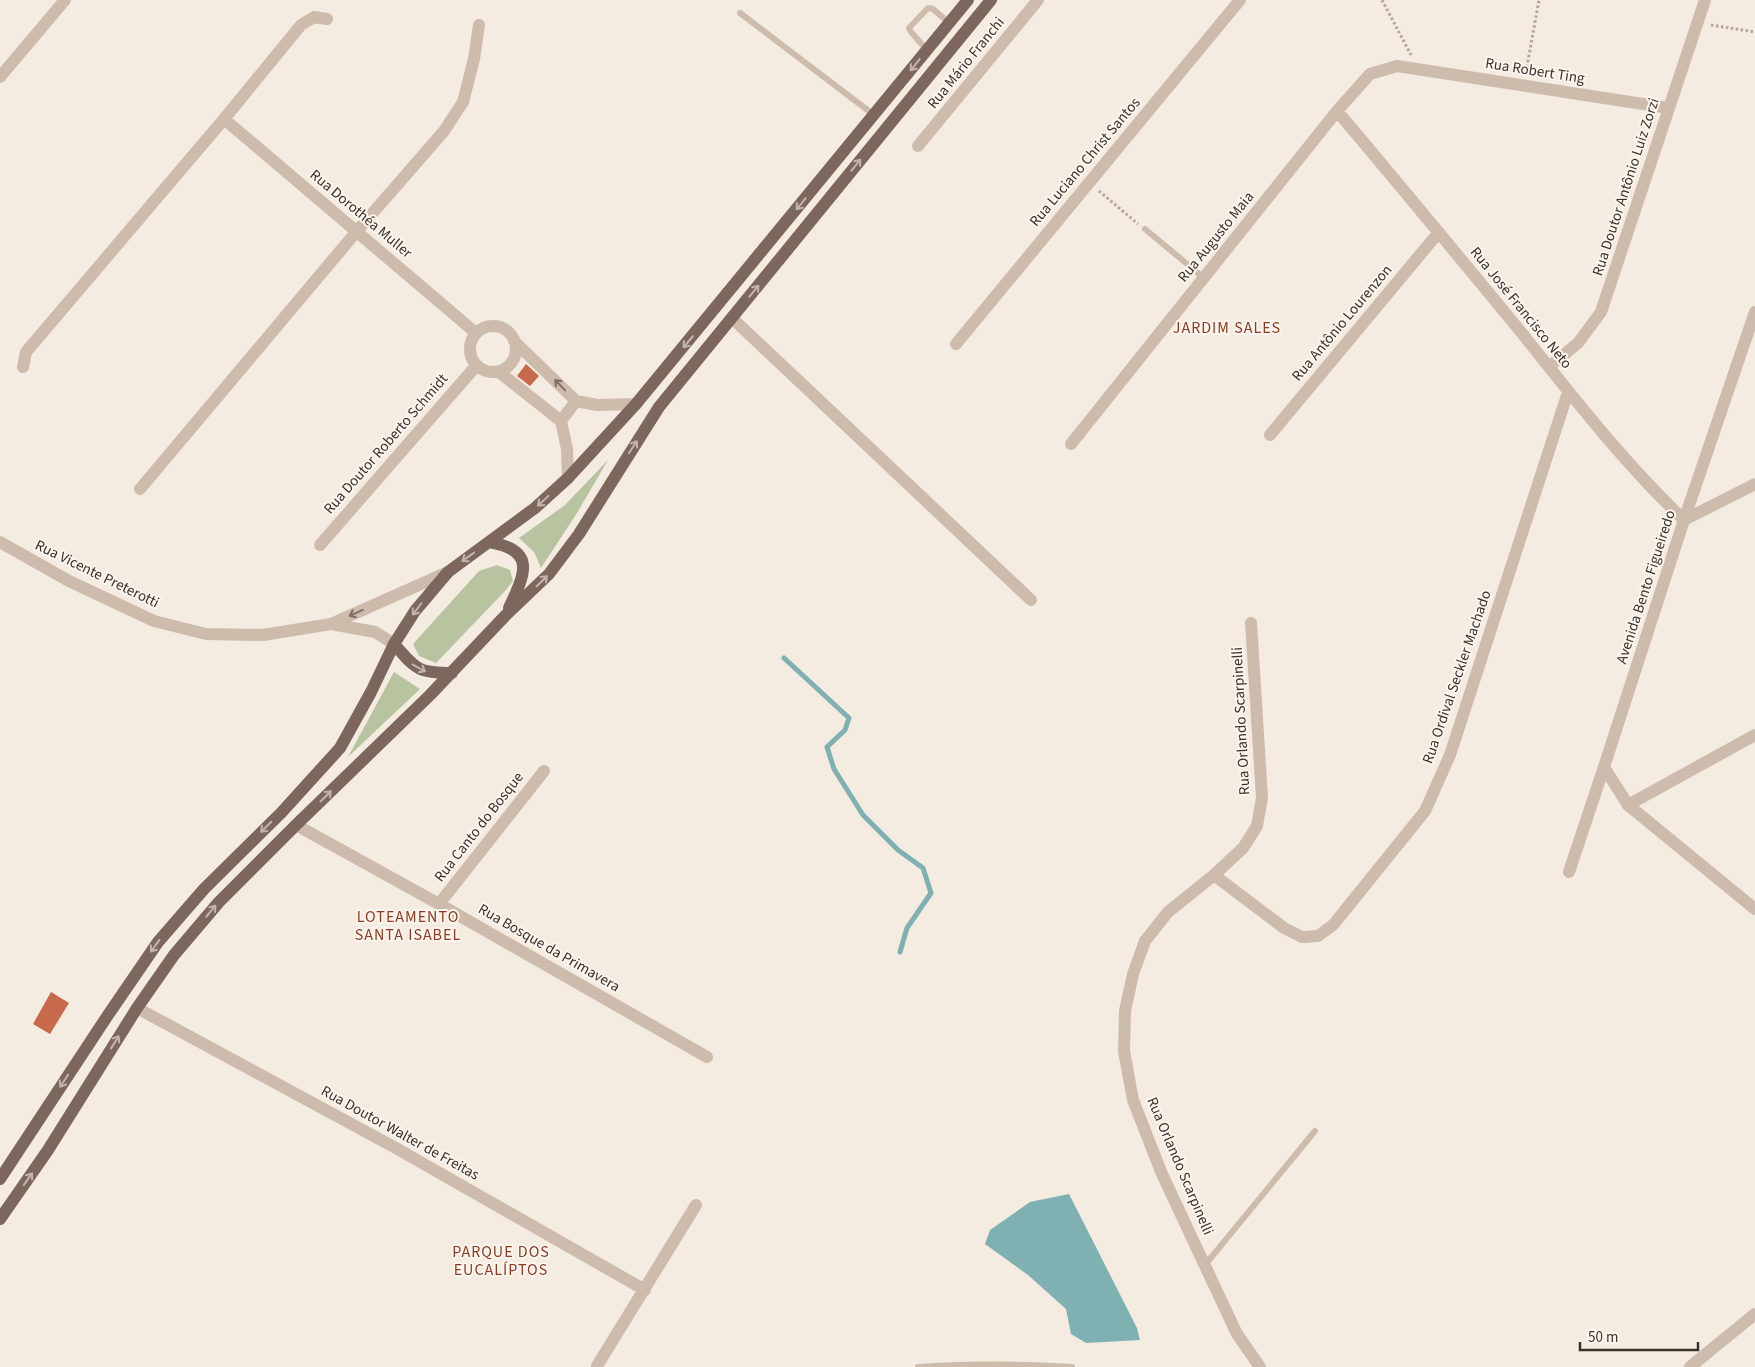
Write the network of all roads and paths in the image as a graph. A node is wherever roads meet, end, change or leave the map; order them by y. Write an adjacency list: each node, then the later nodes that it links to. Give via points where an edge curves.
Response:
1 (64, 0): 18 (street)
2 (968, 0): 11 (main road)
3 (991, 0): 31 (main road, one-way to 3)
4 (1038, 0): 24 (street, Rua Mário Franchi)
5 (1240, 0): 25 (street, Rua Luciano Christ Santos)
6 (1382, 0): 17 (path)
7 (1538, 0): 19 (path)
8 (1706, 0): 12 (street, Rua Doutor Antônio Luiz Zorzi)
9 (740, 12): 22 (lane)
10 (327, 18): 23 (street, via 314,17 301,25)
11 (949, 23): 15 (main road); 15 (lane, via 928,8 910,28)
12 (1698, 23): 14 (path); 20 (street, Rua Doutor Antônio Luiz Zorzi)
13 (479, 25): 27 (street, via 463,102 444,131)
14 (1755, 32)
15 (927, 50): 22 (main road, one-way to 22)
16 (1397, 66): 17 (street, Rua Robert Ting); 21 (street, Rua Augusto Maia, via 1370,74)
17 (1418, 69): 19 (street, Rua Robert Ting)
18 (0, 77)
19 (1524, 85): 20 (street, Rua Robert Ting)
20 (1669, 108): 37 (street, Rua Doutor Antônio Luiz Zorzi, via 1601,312 1578,342)
21 (1337, 111): 28 (street, Rua José Francisco Neto); 29 (street, Rua Augusto Maia)
22 (874, 115): 41 (main road, one-way to 41)
23 (224, 119): 27 (street, Rua Dorothéa Muller); 36 (street, via 26,352)
24 (918, 146)
25 (1090, 182): 26 (path); 34 (street, Rua Luciano Christ Santos)
26 (1144, 229): 29 (lane)
27 (356, 231): 32 (street, Rua Dorothéa Muller); 47 (street)
28 (1439, 232): 37 (street, Rua José Francisco Neto); 43 (street, Rua Antônio Lourenzon)
29 (1204, 278): 44 (street, Rua Augusto Maia)
30 (1755, 312): 48 (street, Avenida Bento Figueiredo)
31 (732, 318): 53 (street); 54 (main road, one-way to 31, via 549,574 579,534 659,407)
32 (476, 333): 33 (street, via 482,328 498,326 505,329); 35 (street, via 470,350)
33 (514, 341): 38 (street, via 516,349 511,363); 40 (street, one-way to 33)
34 (956, 344)
35 (476, 366): 38 (street, via 484,371); 51 (street, Rua Doutor Roberto Schmidt)
36 (23, 367)
37 (1549, 367): 39 (street, Rua José Francisco Neto)
38 (498, 372): 42 (street)
39 (1568, 392): 48 (street, Rua José Francisco Neto, via 1650,487); 65 (street, Rua Ordival Seckler Machado, via 1450,755 1425,811 1333,925 1318,936 1302,937 1284,928)
40 (576, 401): 41 (street, via 597,405); 42 (street)
41 (636, 404): 45 (main road)
42 (561, 421): 45 (street, via 567,449)
43 (1270, 435)
44 (1071, 444)
45 (568, 478): 50 (main road, one-way to 50, via 536,508)
46 (1755, 484): 48 (street)
47 (140, 489)
48 (1684, 520): 60 (street, Avenida Bento Figueiredo)
49 (0, 542): 56 (street, Rua Vicente Preterotti, via 69,581 154,621 206,634 263,635)
50 (489, 542): 52 (main road, one-way to 52); 54 (main road, via 514,549 522,559 520,584)
51 (320, 544)
52 (448, 572): 56 (street, Rua Vicente Preterotti, one-way to 56); 57 (main road, one-way to 57, via 415,611)
53 (1032, 600)
54 (506, 615): 58 (main road)
55 (1251, 623): 65 (street, Rua Orlando Scarpinelli, via 1262,798 1257,826 1243,848)
56 (331, 624): 57 (street, Rua Vicente Preterotti, via 375,632)
57 (394, 644): 58 (main road, one-way to 58, via 415,668 429,673); 71 (main road, one-way to 71, via 340,748 281,813 204,889 158,942)
58 (452, 673): 63 (main road, one-way to 58)
59 (1755, 734): 62 (street)
60 (1604, 767): 62 (street); 64 (street, Avenida Bento Figueiredo)
61 (544, 770): 66 (street, Rua Canto do Bosque)
62 (1628, 805): 67 (street)
63 (296, 824): 66 (street, Rua Bosque da Primavera); 68 (main road, one-way to 63, via 174,955 219,902)
64 (1569, 872)
65 (1214, 875): 74 (street, Rua Orlando Scarpinelli, via 1168,912 1145,941 1125,1011 1124,1051 1133,1100 1162,1174)
66 (439, 904): 69 (street, Rua Bosque da Primavera)
67 (1755, 909)
68 (137, 1008): 73 (main road, one-way to 68, via 48,1150); 75 (street, Rua Doutor Walter de Freitas, via 394,1147)
69 (707, 1057)
70 (1315, 1131): 74 (lane)
71 (0, 1179)
72 (696, 1206): 75 (street)
73 (0, 1219)
74 (1205, 1265): 81 (street, Rua Orlando Scarpinelli, via 1237,1334)
75 (644, 1290): 77 (street)
76 (1755, 1314): 82 (street)
77 (597, 1366)
78 (952, 1366): 79 (lane); 80 (lane, via 1025,1364)
79 (918, 1367)
80 (1072, 1367)
81 (1260, 1367)
82 (1690, 1367)

